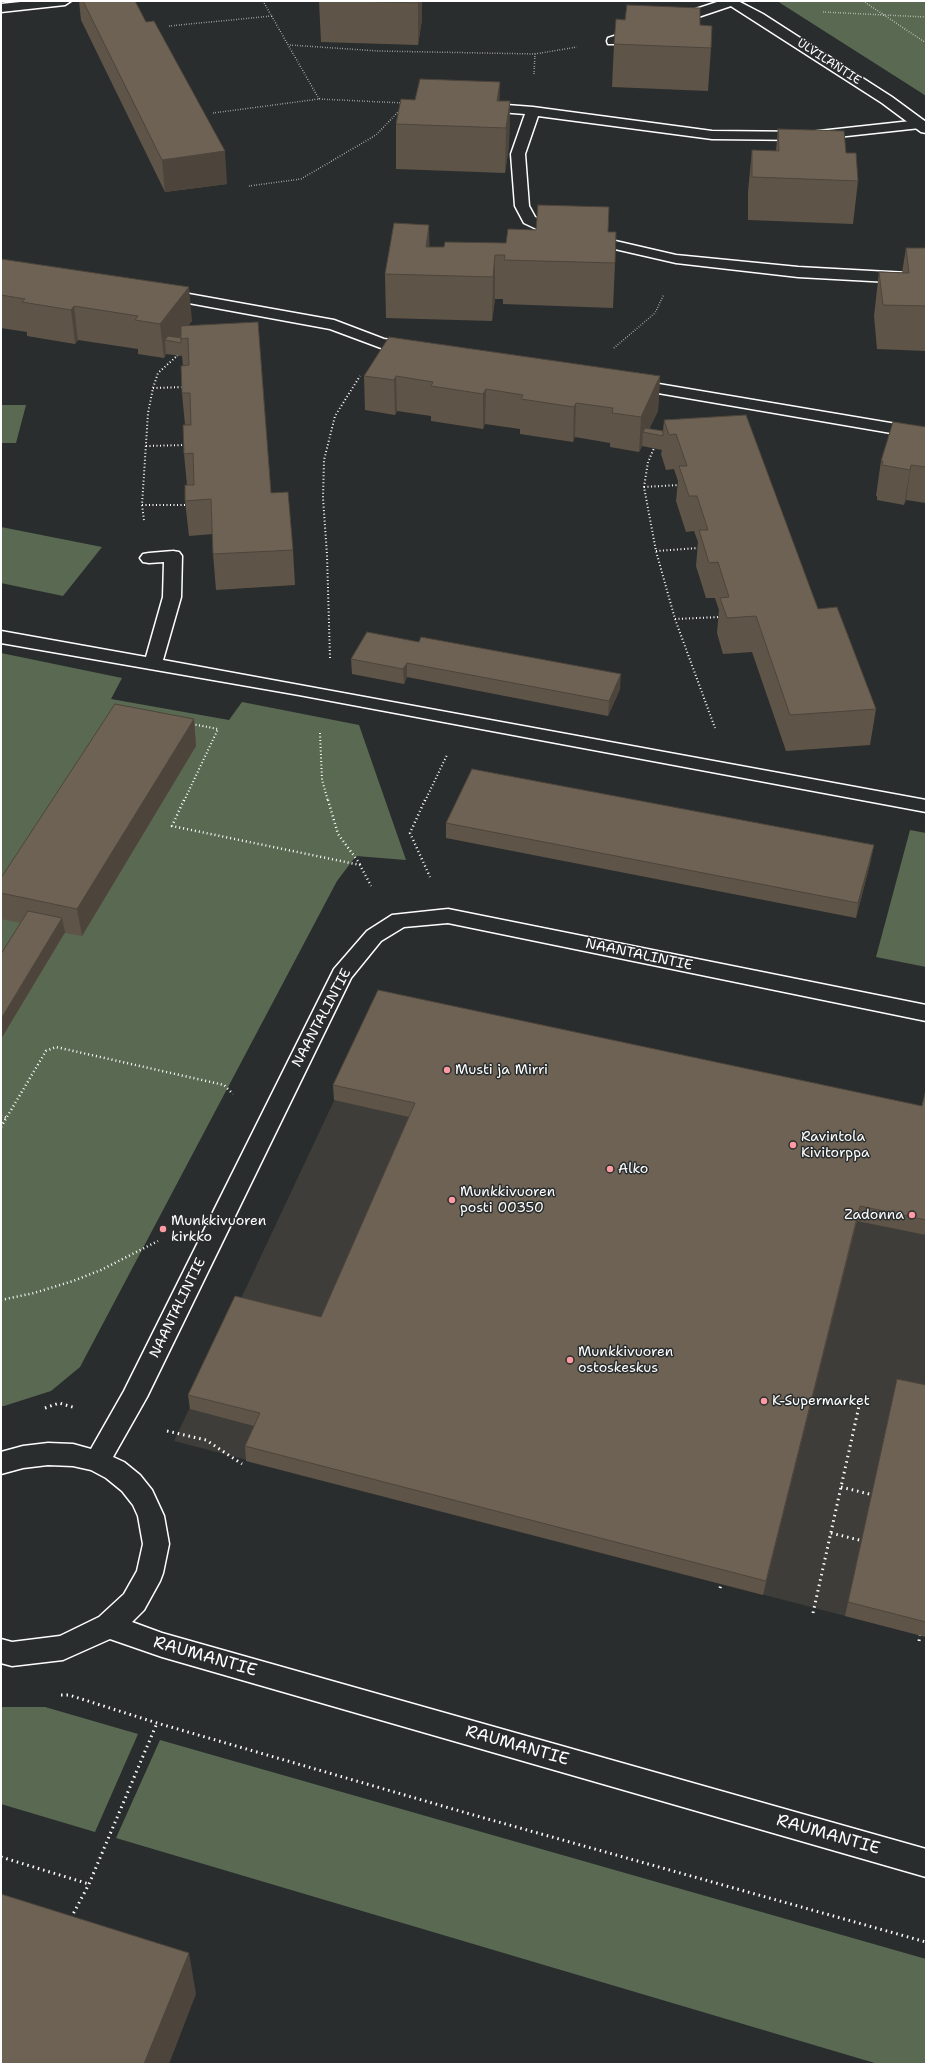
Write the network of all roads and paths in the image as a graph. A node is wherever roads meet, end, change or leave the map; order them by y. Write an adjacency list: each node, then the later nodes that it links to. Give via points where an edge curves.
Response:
1 (65, 1): 5 (street)
2 (263, 1): 7 (path)
3 (729, 1): 11 (street); 19 (street, ULVILANTIE, via 887,100)
4 (863, 1): 8 (path)
5 (1, 8)
6 (822, 12): 8 (path)
7 (272, 16): 10 (path); 13 (path)
8 (883, 16): 9 (path); 12 (path)
9 (926, 17)
10 (169, 26)
11 (613, 41): 14 (path)
12 (926, 43)
13 (290, 45): 14 (path, via 378,51); 15 (path)
14 (535, 54): 17 (path)
15 (319, 99): 18 (path); 20 (path, via 407,103 376,135 301,179)
16 (470, 107): 17 (street)
17 (533, 111): 19 (street, via 712,135 810,136); 21 (street, via 518,154 522,206 529,220 550,230)
18 (213, 113)
19 (923, 127)
20 (249, 186)
21 (676, 259): 22 (street, via 798,272); 27 (path, via 655,313)
22 (926, 279)
23 (146, 292): 24 (street)
24 (221, 304): 25 (street, via 334,325); 30 (path, via 190,346 158,373)
25 (381, 343): 26 (street); 46 (path, via 335,416 324,460)
26 (426, 350)
27 (608, 352)
28 (618, 382): 31 (street)
29 (184, 387): 30 (path)
30 (153, 388): 34 (path)
31 (681, 393): 32 (street); 36 (path, via 648,462)
32 (926, 434)
33 (186, 445): 34 (path)
34 (146, 446): 37 (path)
35 (679, 485): 36 (path)
36 (644, 487): 40 (path)
37 (142, 505): 38 (path); 41 (path)
38 (189, 505)
39 (699, 548): 40 (path)
40 (656, 551): 43 (path)
41 (149, 558): 45 (street, via 173,556 172,597)
42 (721, 616): 43 (path)
43 (675, 619): 49 (path, via 688,660)
44 (1, 636): 45 (street)
45 (153, 663): 46 (street)
46 (330, 695): 47 (street); 51 (path, via 322,711 319,740 322,780 338,834)
47 (464, 720): 49 (street); 53 (path, via 410,834)
48 (188, 723): 51 (path, via 218,729 172,826)
49 (731, 770): 50 (street)
50 (926, 806)
51 (360, 864): 52 (path)
52 (371, 886)
53 (448, 916): 54 (street, NAANTALINTIE); 62 (street, NAANTALINTIE, via 399,920 374,936 342,974 134,1397)
54 (926, 1013)
55 (233, 1094): 57 (path, via 224,1085 56,1047 46,1051)
56 (1, 1116): 57 (path)
57 (6, 1118): 58 (path)
58 (1, 1127)
59 (158, 1241): 60 (path, via 74,1281)
60 (1, 1300)
61 (859, 1406): 64 (path)
62 (97, 1461): 63 (street, via 73,1455 48,1454 23,1457); 72 (street, via 115,1470 131,1483 142,1498 151,1516 156,1544 150,1573 134,1602)
63 (1, 1464)
64 (841, 1487): 65 (path); 66 (path)
65 (879, 1496)
66 (831, 1533): 67 (path); 70 (path)
67 (869, 1542)
68 (723, 1575): 69 (path)
69 (720, 1588)
70 (814, 1612)
71 (921, 1625): 73 (path)
72 (109, 1626): 74 (street, via 63,1648 12,1654); 78 (street, RAUMANTIE, via 162,1645)
73 (919, 1641)
74 (1, 1651)
75 (54, 1695): 76 (path, via 69,1696)
76 (157, 1723): 79 (path); 81 (path)
77 (1, 1857): 79 (path)
78 (926, 1863)
79 (89, 1884): 80 (path)
80 (68, 1923)
81 (926, 1942)

